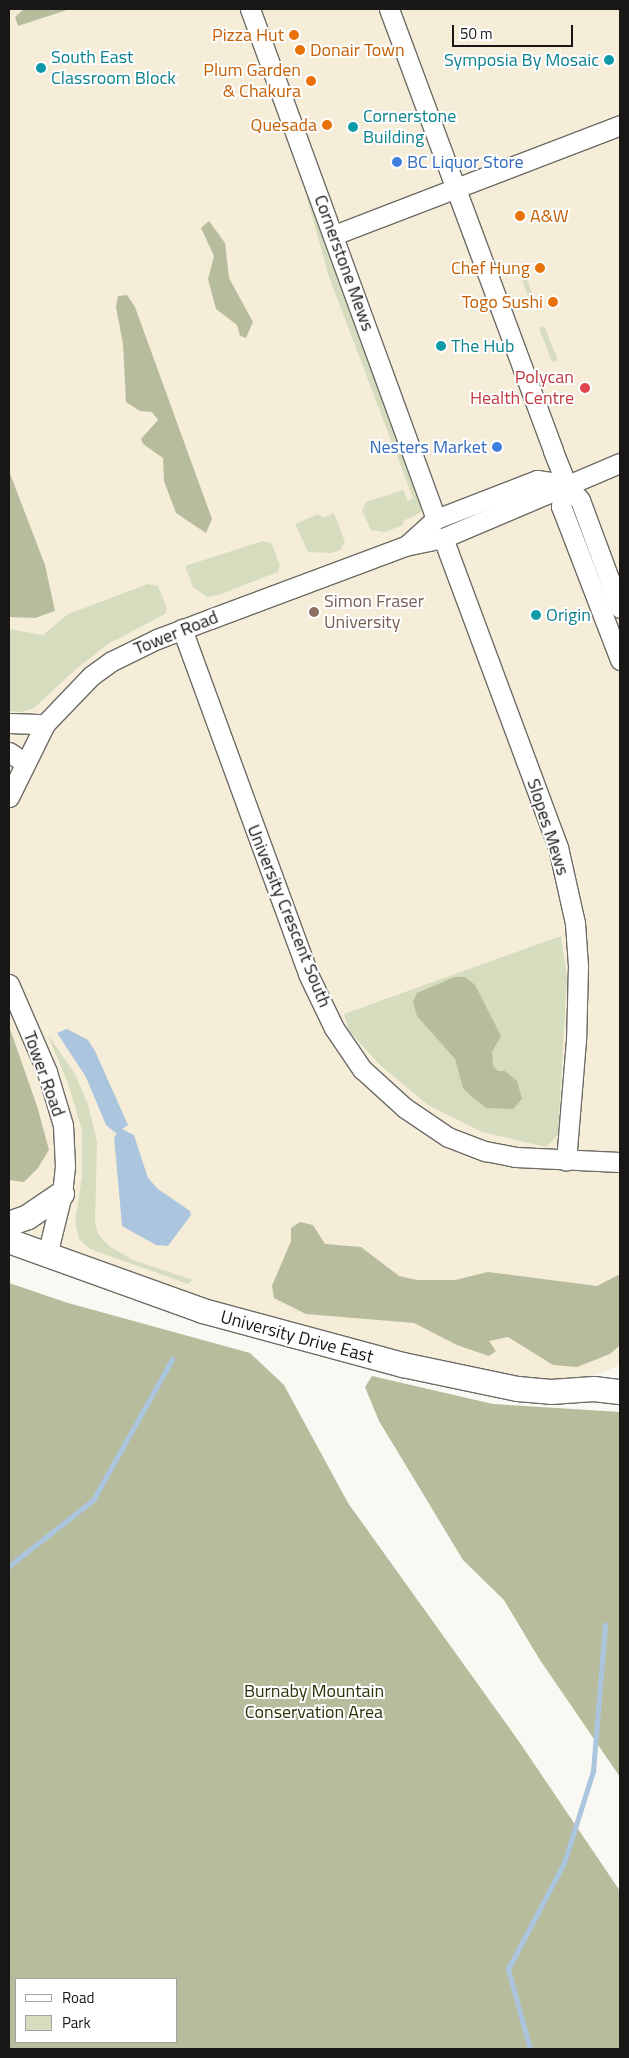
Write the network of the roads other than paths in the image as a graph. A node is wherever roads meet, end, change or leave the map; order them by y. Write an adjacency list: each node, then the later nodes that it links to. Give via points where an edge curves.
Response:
1 (250, 9): 5 (street, Cornerstone Mews)
2 (389, 9): 4 (street)
3 (620, 126): 4 (street)
4 (455, 189): 5 (street); 7 (street)
5 (334, 235): 8 (street, Cornerstone Mews)
6 (620, 463): 7 (street, Tower Road)
7 (566, 484): 8 (street, Tower Road, via 537,480); 9 (street, Tower Road); 11 (street, via 580,500); 13 (street, via 562,506)
8 (436, 519): 10 (street, Tower Road)
9 (443, 538): 10 (street, Tower Road); 20 (street, Slopes Mews, via 558,847 575,923 578,966 576,1032)
10 (405, 546): 12 (street, Tower Road)
11 (620, 608)
12 (182, 629): 15 (street, Tower Road, via 112,661 91,676); 20 (street, University Crescent South, via 308,974 334,1028 362,1069 406,1108 448,1137 515,1158)
13 (620, 660)
14 (9, 724): 15 (street)
15 (45, 724): 17 (street, Tower Road)
16 (9, 752): 17 (street)
17 (24, 763): 18 (street, Tower Road)
18 (9, 797)
19 (9, 984): 22 (street, Tower Road, via 56,1097 64,1153)
20 (566, 1161): 21 (street, University Crescent South)
21 (620, 1162)
22 (62, 1194): 23 (street, via 28,1217); 25 (street, Tower Road)
23 (9, 1224)
24 (9, 1241): 25 (street, University Drive East)
25 (47, 1255): 27 (street, University Drive East, via 212,1314 404,1365 551,1392)
26 (620, 1373): 27 (street, University Drive East, via 601,1380)
27 (594, 1388): 28 (street, University Drive East)
28 (620, 1392)

